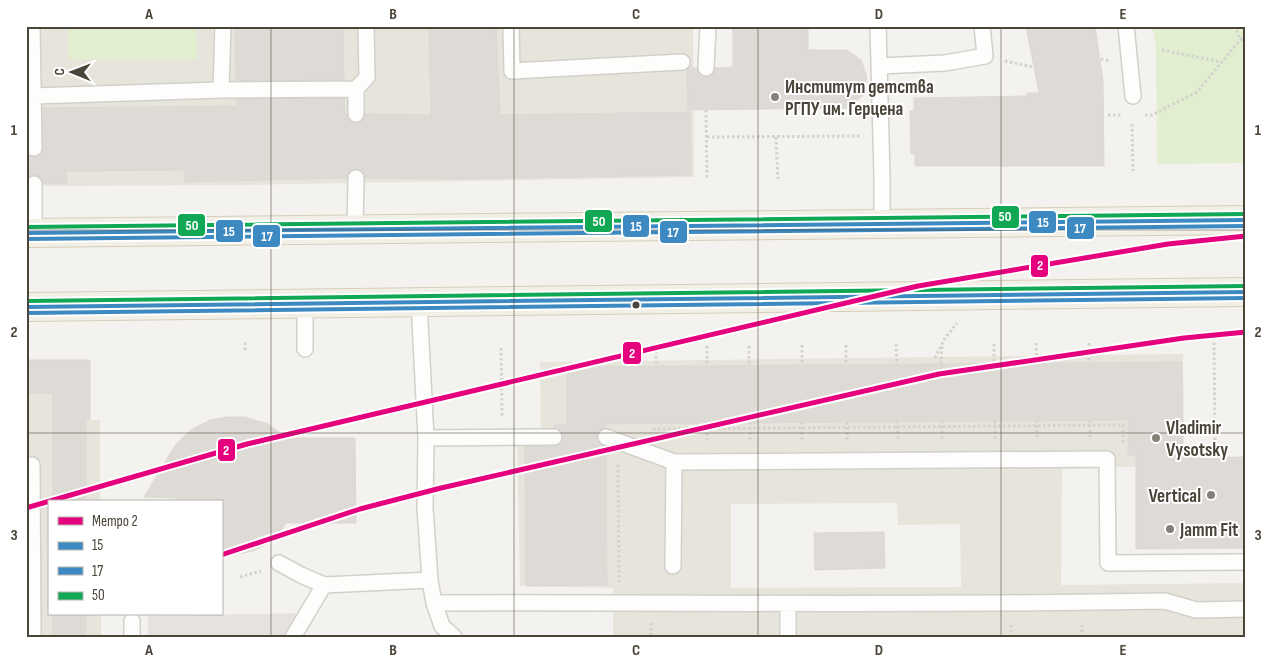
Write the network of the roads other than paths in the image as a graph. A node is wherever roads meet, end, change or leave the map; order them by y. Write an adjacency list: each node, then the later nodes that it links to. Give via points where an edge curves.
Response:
1 (32, 26): 14 (lane)
2 (222, 26): 13 (lane)
3 (366, 26): 12 (lane, via 367,77)
4 (511, 26): 9 (lane, via 512,71)
5 (708, 26): 11 (lane)
6 (878, 26): 10 (lane)
7 (982, 26): 10 (lane, via 985,56 945,63)
8 (1126, 26): 15 (lane)
9 (682, 62)
10 (880, 66): 21 (lane)
11 (706, 68)
12 (356, 89): 13 (lane); 16 (lane)
13 (221, 90): 14 (lane)
14 (33, 96): 17 (lane)
15 (1133, 96)
16 (356, 114)
17 (34, 148)
18 (356, 178): 22 (lane)
19 (34, 184): 23 (lane)
20 (1246, 220): 21 (main road)
21 (882, 224): 22 (main road)
22 (355, 230): 23 (main road)
23 (30, 233)
24 (1246, 292): 25 (main road)
25 (419, 302): 26 (main road); 31 (lane)
26 (305, 304): 27 (main road); 28 (lane)
27 (26, 307)
28 (306, 349)
29 (606, 436): 32 (lane)
30 (554, 437): 31 (lane)
31 (426, 438): 37 (lane, via 425,508)
32 (674, 462): 34 (lane, via 1106,458 1108,563); 36 (lane)
33 (26, 465): 43 (lane, via 32,465)
34 (1246, 562)
35 (279, 563): 38 (lane)
36 (673, 566)
37 (430, 580): 38 (lane); 39 (lane)
38 (324, 585): 45 (lane)
39 (434, 603): 40 (lane); 46 (lane, via 442,626)
40 (788, 604): 41 (lane, via 1165,601 1196,610); 47 (lane)
41 (1246, 609)
42 (132, 621): 44 (lane)
43 (31, 636)
44 (132, 637)
45 (293, 637)
46 (454, 637)
47 (788, 637)

